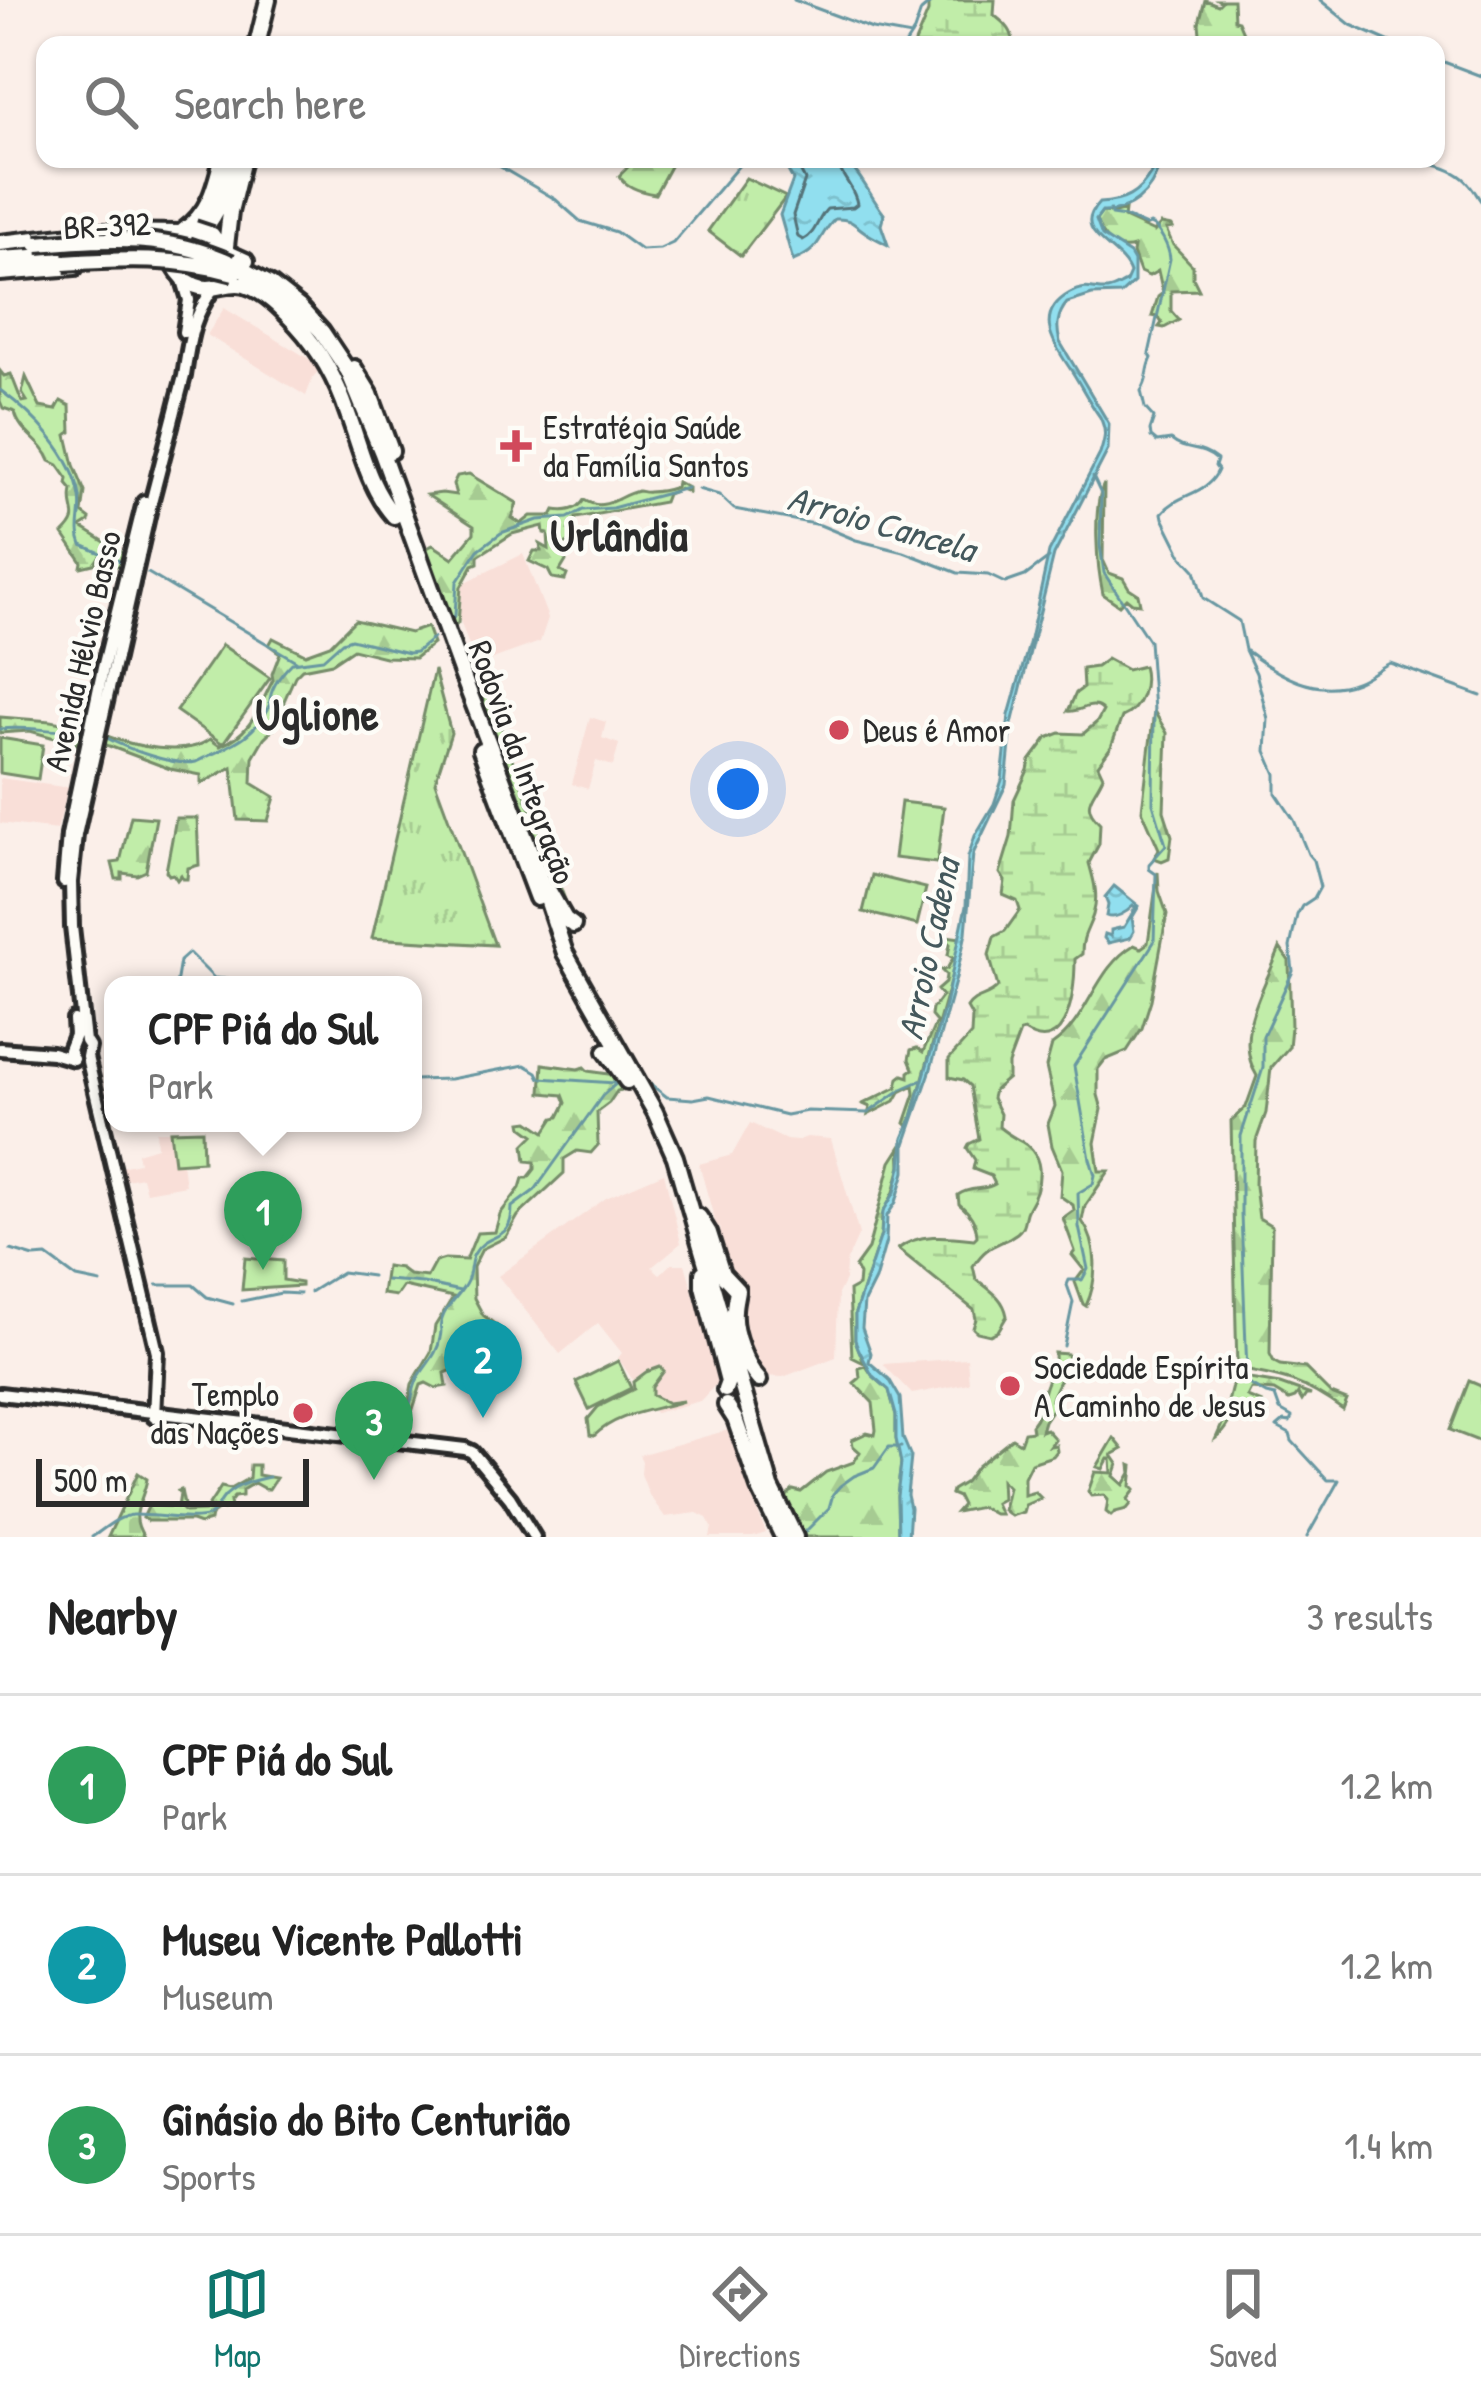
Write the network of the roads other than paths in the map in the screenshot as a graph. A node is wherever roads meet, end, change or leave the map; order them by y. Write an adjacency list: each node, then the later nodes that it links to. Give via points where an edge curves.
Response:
1 (271, 0): 2 (highway); 3 (highway)
2 (264, 36)
3 (265, 36)
4 (219, 168): 8 (highway, BR-392, via 210,202)
5 (231, 168): 12 (highway, BR-392 / BR-392, via 214,219 180,248)
6 (241, 168): 7 (highway)
7 (230, 212): 10 (highway); 11 (highway)
8 (184, 231): 9 (highway); 10 (highway, bridge, via 212,235); 13 (highway, bridge, via 170,245)
9 (0, 246): 10 (highway, Rodovia da Integração, bridge, via 160,241)
10 (230, 262): 11 (highway); 12 (highway, Rodovia da Integração, bridge); 14 (highway); 17 (highway, Rodovia da Integração, via 283,292 332,346 382,453)
11 (253, 264): 17 (highway, via 331,333 370,394 393,456)
12 (0, 267): 13 (highway, via 164,266)
13 (179, 273): 14 (highway); 15 (main road, Avenida Hélvio Basso)
14 (214, 287): 16 (main road, Avenida Hélvio Basso); 17 (highway, via 254,289 305,334 336,382 376,491)
15 (189, 300): 16 (main road); 18 (main road, Avenida Hélvio Basso)
16 (202, 305): 18 (main road, Avenida Hélvio Basso)
17 (396, 510): 19 (highway, Rodovia da Integração)
18 (129, 577): 22 (main road, Avenida Hélvio Basso, via 68,835 66,927)
19 (514, 823): 20 (highway, Rodovia da Integração); 24 (highway, Rodovia da Integração, via 557,946)
20 (537, 869): 21 (highway); 24 (highway, Rodovia da Integração, via 565,953)
21 (573, 925)
22 (78, 1042): 23 (main road); 25 (main road, Avenida Hélvio Basso, via 69,1050)
23 (5, 1046): 25 (main road)
24 (612, 1048): 26 (highway, Rodovia da Integração, via 655,1112); 28 (highway, Rodovia da Integração, via 666,1153)
25 (80, 1059): 34 (main road, Avenida Hélvio Basso, via 151,1352)
26 (680, 1172): 27 (highway); 28 (highway, Rodovia da Integração)
27 (711, 1240): 28 (highway); 29 (highway)
28 (705, 1266): 30 (highway, Rodovia da Integração); 32 (highway, Rodovia da Integração)
29 (732, 1284): 30 (highway); 31 (highway, via 735,1325)
30 (717, 1300): 32 (highway, Rodovia da Integração)
31 (759, 1380)
32 (736, 1394): 36 (highway, Rodovia da Integração); 37 (highway, Rodovia da Integração)
33 (0, 1397): 34 (main road)
34 (152, 1414): 35 (main road, via 471,1454 510,1498)
35 (530, 1537)
36 (784, 1537)
37 (795, 1537)

